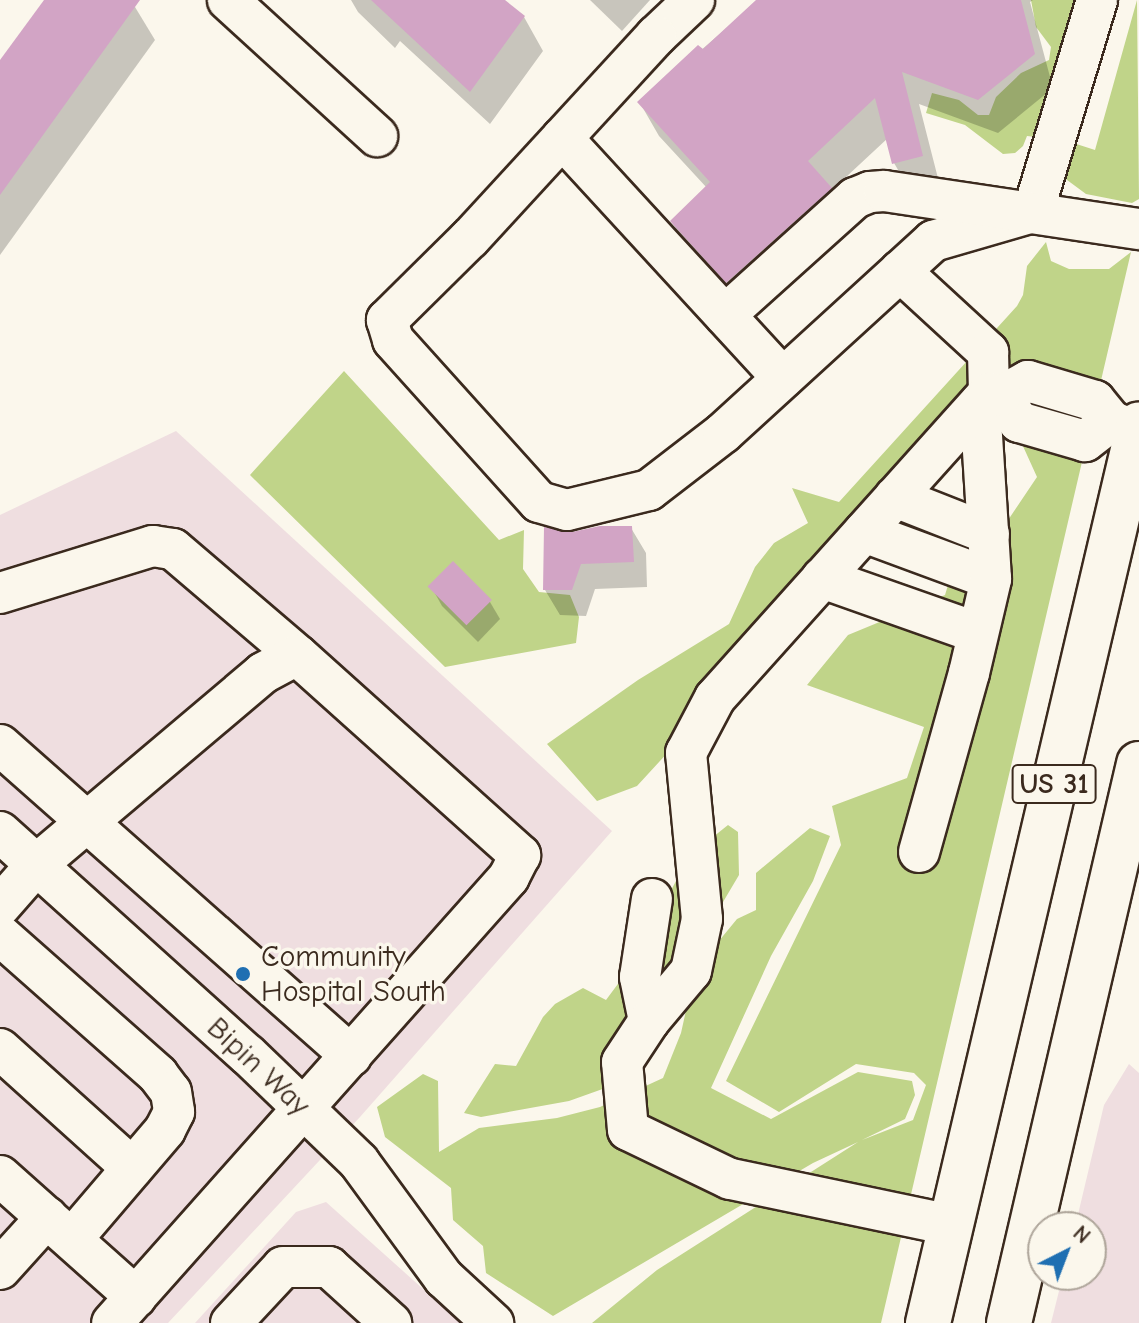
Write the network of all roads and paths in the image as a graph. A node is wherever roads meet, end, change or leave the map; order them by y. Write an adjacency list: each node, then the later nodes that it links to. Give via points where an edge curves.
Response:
1 (228, 0): 4 (street)
2 (694, 0): 5 (street)
3 (1097, 0): 6 (street)
4 (377, 136)
5 (562, 138): 9 (street); 10 (street, via 387,320 393,340 539,502 567,510 649,490)
6 (1033, 212): 7 (street); 8 (street, via 933,241); 9 (street, via 870,192 855,198)
7 (1139, 229)
8 (900, 271): 10 (street); 11 (street, via 988,352)
9 (725, 315): 10 (street)
10 (783, 378)
11 (990, 397): 12 (street, via 1028,381 1095,401); 13 (street); 15 (street)
12 (1132, 428): 36 (main road, US 31)
13 (895, 497): 14 (street); 15 (street)
14 (864, 532): 16 (street); 17 (street)
15 (989, 534): 17 (street)
16 (822, 578): 19 (street); 30 (street, via 715,698 686,753 702,919 691,971)
17 (991, 579): 19 (street)
18 (0, 593): 20 (street, via 153,546 173,549)
19 (978, 633): 25 (street)
20 (297, 655): 23 (street, via 263,673); 32 (street, via 520,855 509,877)
21 (0, 745): 23 (street)
22 (1139, 764): 44 (main road, US 31)
23 (87, 821): 26 (street); 32 (street)
24 (0, 832): 26 (street, Bipin Way)
25 (919, 852)
26 (36, 865): 28 (street); 33 (street, Bipin Way)
27 (652, 899): 30 (street, via 640,977)
28 (0, 906)
29 (0, 935): 34 (street, via 171,1092 174,1112)
30 (649, 1021): 36 (street, via 622,1062 628,1130 730,1179)
31 (0, 1049): 34 (street)
32 (351, 1056): 33 (street)
33 (304, 1109): 39 (street); 42 (street, Bipin Way, via 359,1162 444,1278)
34 (132, 1168): 37 (street)
35 (0, 1176): 37 (street)
36 (951, 1225): 43 (main road, US 31)
37 (60, 1228): 38 (street); 39 (street)
38 (0, 1269)
39 (124, 1310)
40 (231, 1323): 41 (street, via 283,1267 329,1267)
41 (391, 1323)
42 (493, 1323)
43 (928, 1323)
44 (1009, 1323)

